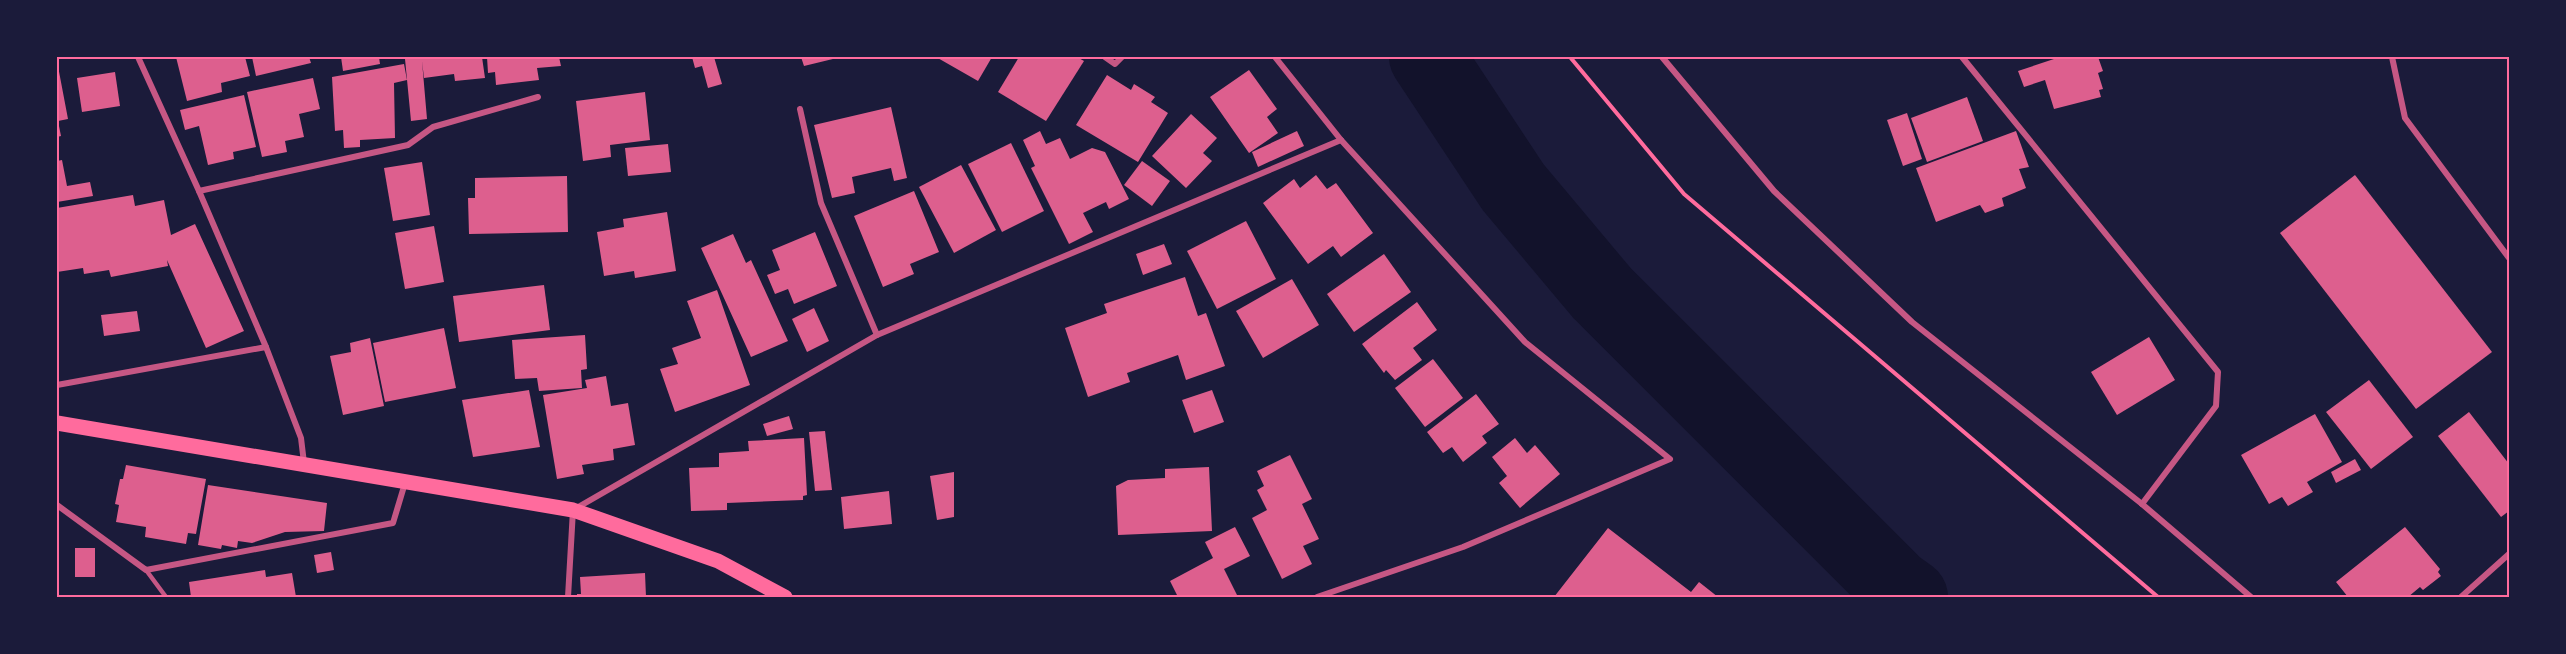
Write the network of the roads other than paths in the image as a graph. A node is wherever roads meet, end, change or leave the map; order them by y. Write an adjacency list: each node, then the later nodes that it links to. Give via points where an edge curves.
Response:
1 (138, 57): 11 (street)
2 (1105, 57): 3 (street, via 1115,63)
3 (1122, 57)
4 (1275, 57): 10 (street)
5 (1662, 57): 19 (street, via 1774,191 1912,322)
6 (1962, 57): 19 (street, via 2218,372 2216,406)
7 (2392, 57): 12 (street, via 2405,118)
8 (538, 97): 11 (street, via 433,127 408,145)
9 (800, 109): 13 (street, via 821,203)
10 (1341, 140): 13 (street); 27 (street, via 1525,342 1670,459 1463,547)
11 (199, 191): 14 (street)
12 (2509, 258)
13 (877, 335): 21 (street)
14 (266, 347): 15 (street); 17 (street, via 300,438)
15 (57, 385)
16 (57, 423): 17 (main road)
17 (304, 465): 18 (main road)
18 (405, 483): 21 (main road); 23 (street, via 393,523)
19 (2142, 504): 28 (street)
20 (57, 505): 23 (street)
21 (573, 510): 25 (street); 26 (main road, via 717,561)
22 (2509, 554): 29 (street)
23 (146, 570): 24 (lane)
24 (166, 597)
25 (568, 597)
26 (785, 597)
27 (1317, 597)
28 (2251, 597)
29 (2461, 597)

